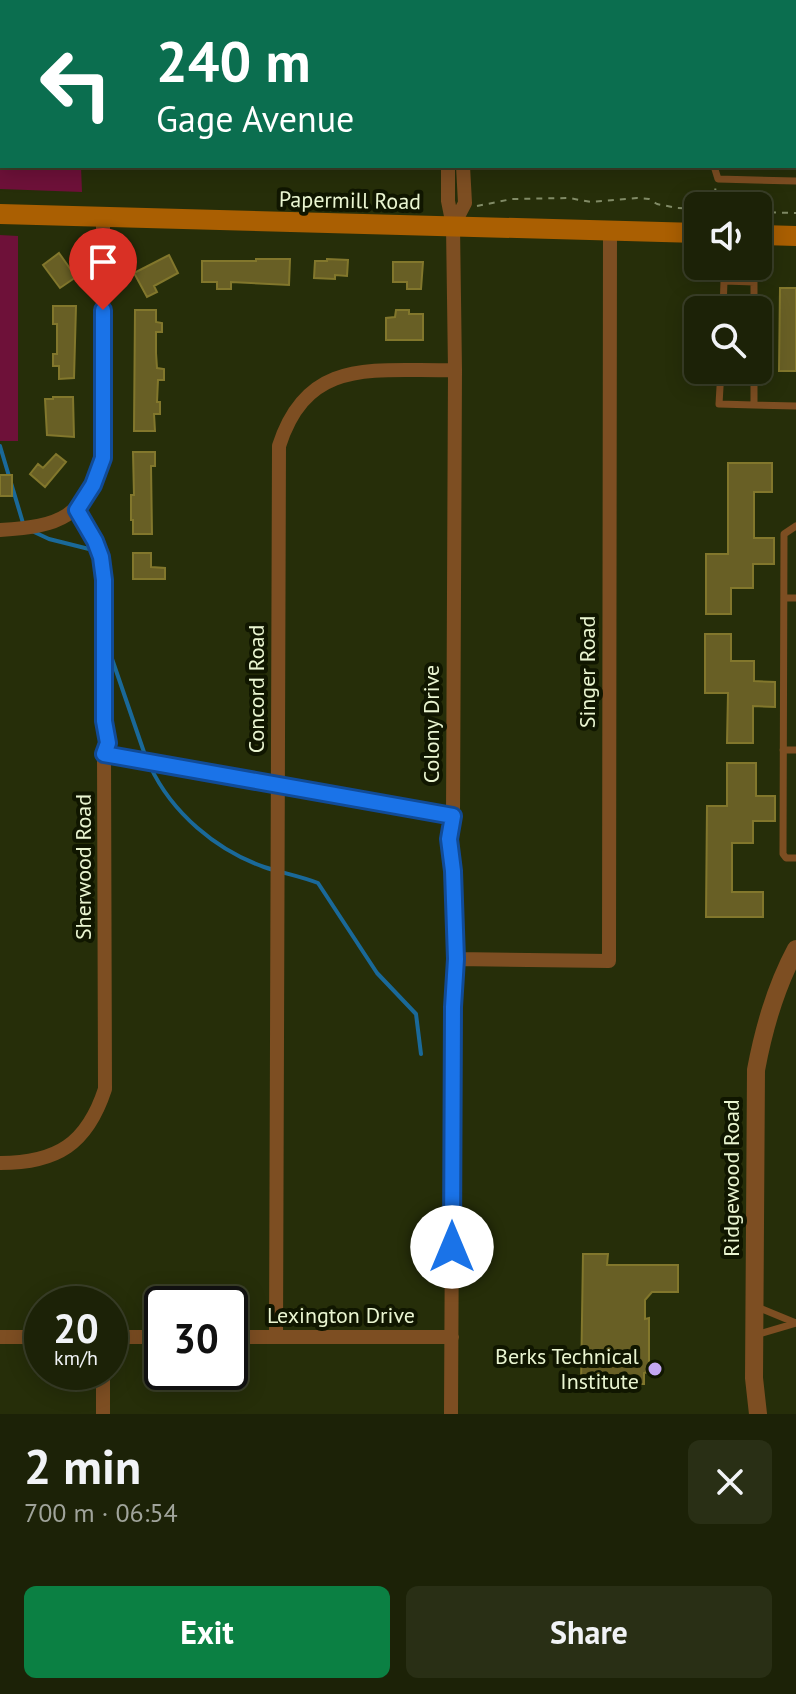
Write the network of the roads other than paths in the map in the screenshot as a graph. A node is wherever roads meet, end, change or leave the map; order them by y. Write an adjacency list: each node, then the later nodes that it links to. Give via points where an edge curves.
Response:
1 (448, 168): 7 (street, Colony Drive)
2 (463, 168): 7 (street, Colony Drive, via 465,203)
3 (715, 168): 4 (lane, via 718,179)
4 (796, 181)
5 (0, 214): 6 (main road, Papermill Road)
6 (103, 218): 7 (main road, Papermill Road); 20 (street, via 103,458)
7 (453, 226): 8 (main road, Papermill Road); 15 (street, Colony Drive)
8 (610, 231): 9 (main road, Papermill Road); 32 (street, Singer Road, via 609,961)
9 (684, 233)
10 (772, 235): 11 (main road)
11 (796, 236)
12 (754, 282): 13 (lane, via 724,281); 14 (lane)
13 (723, 296)
14 (754, 296)
15 (455, 370): 28 (street, Concord Road, via 333,378 303,398 286,424 278,471); 29 (street, Colony Drive)
16 (720, 384): 18 (lane, via 719,404)
17 (754, 384): 18 (lane)
18 (754, 405): 19 (lane)
19 (796, 406)
20 (77, 510): 22 (street, via 36,527); 27 (street, Sherwood Road, via 95,541 104,580)
21 (796, 526): 23 (lane, via 784,534)
22 (0, 530)
23 (784, 598): 24 (lane); 25 (lane)
24 (796, 598)
25 (783, 750): 26 (lane); 30 (lane, via 783,854)
26 (796, 750)
27 (104, 754): 28 (street); 33 (street, Sherwood Road, via 105,1089 94,1117 70,1145 38,1160)
28 (278, 784): 29 (street); 40 (street, Concord Road)
29 (453, 816): 32 (street, Colony Drive, via 449,839)
30 (796, 858)
31 (796, 949): 34 (street, Ridgewood Road, via 766,1021 756,1070)
32 (456, 959): 41 (street, Colony Drive)
33 (0, 1163)
34 (754, 1306): 35 (lane); 36 (street, Ridgewood Road)
35 (796, 1323): 36 (lane)
36 (754, 1336): 45 (street, Ridgewood Road)
37 (0, 1337): 38 (street)
38 (24, 1337)
39 (248, 1337): 40 (street, Lexington Drive)
40 (276, 1337): 41 (street, Lexington Drive)
41 (452, 1337): 44 (street, Colony Drive)
42 (103, 1390): 43 (street)
43 (103, 1414)
44 (451, 1414)
45 (758, 1414)

